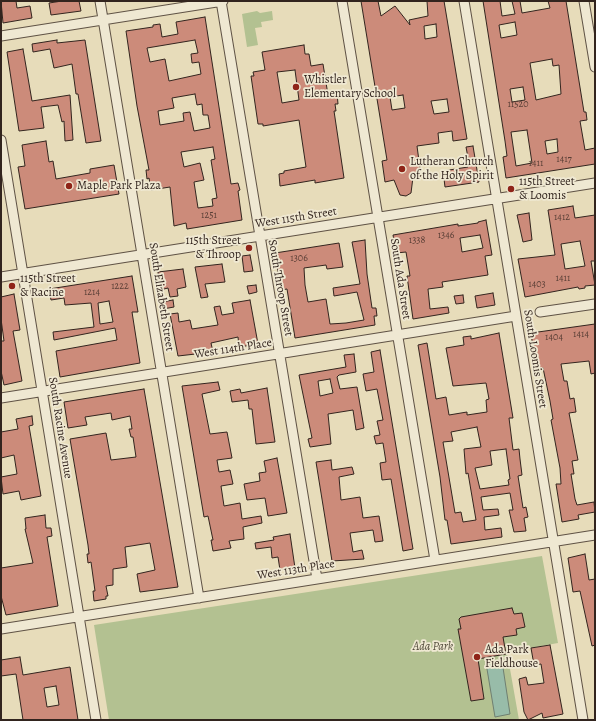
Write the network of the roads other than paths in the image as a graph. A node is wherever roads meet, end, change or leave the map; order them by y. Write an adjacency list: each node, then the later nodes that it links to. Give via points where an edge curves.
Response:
1 (100, 1): 6 (street, South Elizabeth Street)
2 (222, 1): 6 (street); 13 (street, South Throop Street)
3 (342, 1): 12 (street, South Ada Street)
4 (464, 1): 11 (street, South Loomis Street)
5 (584, 1): 8 (street)
6 (103, 20): 7 (street); 14 (street, South Elizabeth Street)
7 (1, 36)
8 (595, 67)
9 (1, 140): 15 (street, South Racine Avenue)
10 (595, 183): 11 (street, West 115th Street)
11 (497, 199): 12 (street, West 115th Street); 19 (street, South Loomis Street)
12 (378, 218): 13 (street, West 115th Street); 20 (street, South Ada Street)
13 (260, 236): 14 (street, West 115th Street); 21 (street, South Throop Street)
14 (142, 255): 15 (street, West 115th Street); 22 (street, South Elizabeth Street)
15 (23, 274): 16 (street, West 115th Street); 23 (street, South Racine Avenue)
16 (1, 277)
17 (595, 304): 18 (street)
18 (540, 312)
19 (516, 316): 20 (street, West 114th Place); 26 (street, South Loomis Street)
20 (398, 335): 21 (street, West 114th Place); 27 (street, South Ada Street)
21 (279, 354): 22 (street, West 114th Place); 28 (street, South Throop Street)
22 (161, 372): 23 (street, West 114th Place); 29 (street, South Elizabeth Street)
23 (42, 391): 24 (street, West 114th Place); 30 (street, South Racine Avenue)
24 (1, 398)
25 (595, 535): 26 (street, West 113th Place)
26 (553, 542): 27 (street, West 113th Place); 33 (street, South Loomis Street)
27 (435, 560): 28 (street, West 113th Place)
28 (317, 579): 29 (street, West 113th Place)
29 (199, 598): 30 (street, West 113th Place)
30 (79, 616): 31 (street, West 113th Place); 32 (street, South Racine Avenue)
31 (1, 629)
32 (96, 720)
33 (583, 720)

